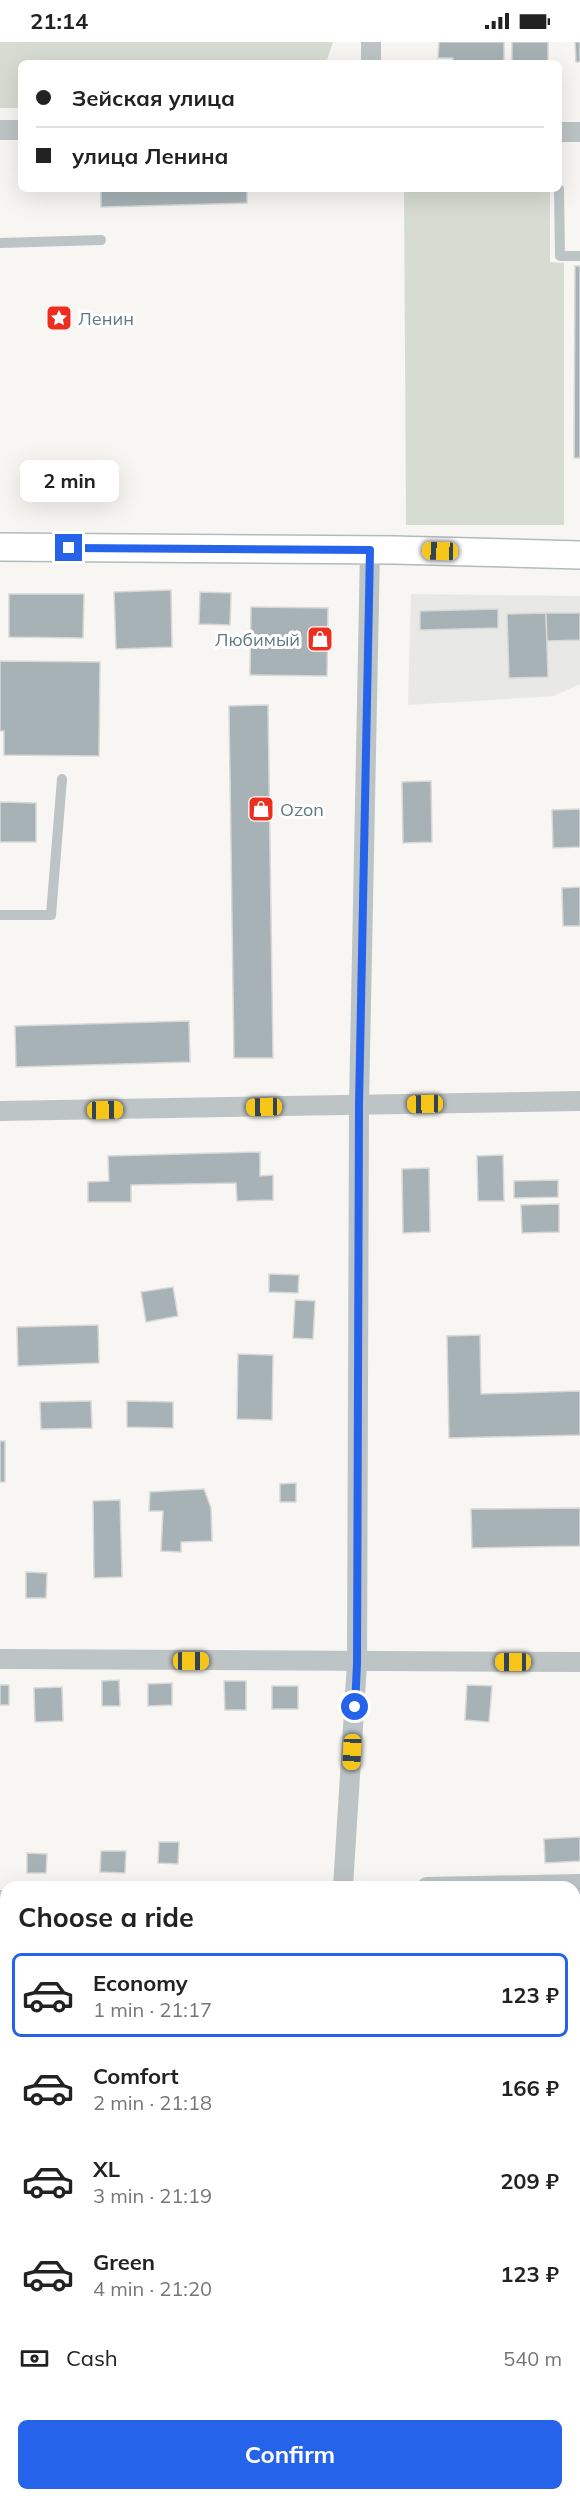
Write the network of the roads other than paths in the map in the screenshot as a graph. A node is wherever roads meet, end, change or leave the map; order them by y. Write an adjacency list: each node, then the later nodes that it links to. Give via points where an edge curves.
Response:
1 (370, 42): 2 (street)
2 (371, 60)
3 (0, 130): 4 (street)
4 (18, 130)
5 (562, 132): 6 (street)
6 (580, 132)
7 (559, 192): 10 (lane, via 560,256)
8 (101, 240): 9 (lane)
9 (0, 243)
10 (580, 256)
11 (0, 547): 12 (main road)
12 (370, 550): 13 (main road); 17 (street)
13 (580, 555)
14 (62, 780): 15 (lane, via 51,915)
15 (0, 915)
16 (580, 1101): 17 (street)
17 (359, 1105): 18 (street); 21 (street)
18 (0, 1112)
19 (0, 1659): 21 (street)
20 (580, 1662): 21 (street)
21 (357, 1663): 22 (street)
22 (343, 1881)

